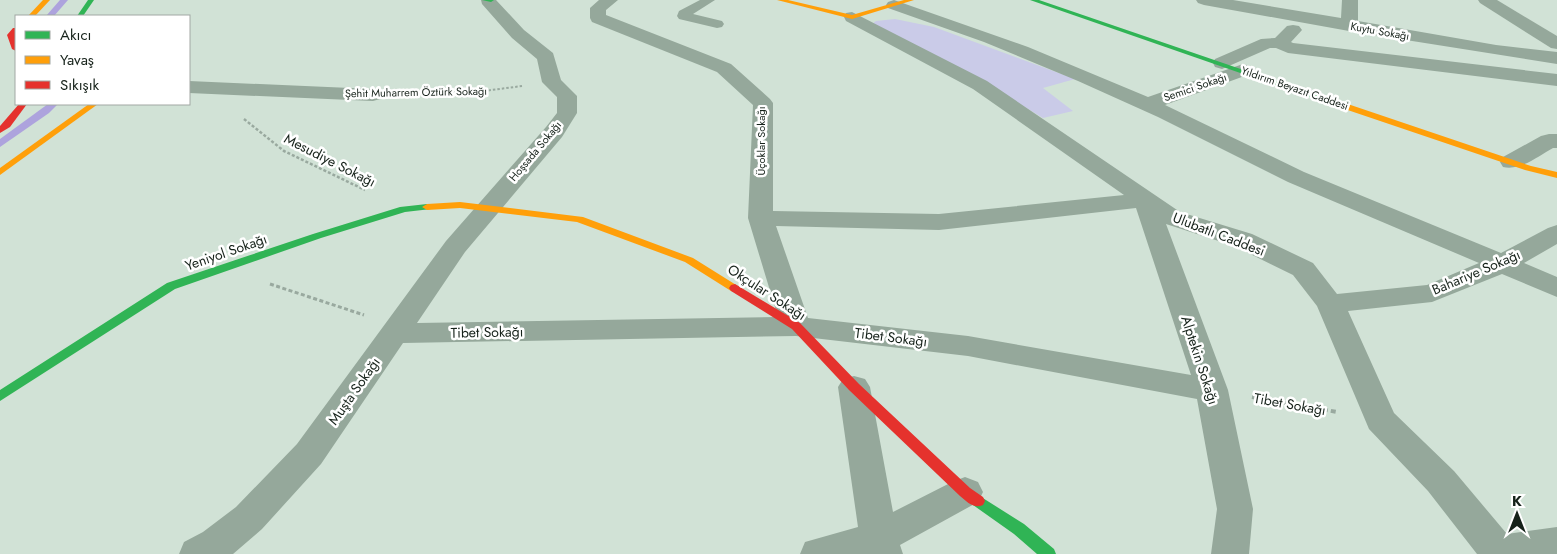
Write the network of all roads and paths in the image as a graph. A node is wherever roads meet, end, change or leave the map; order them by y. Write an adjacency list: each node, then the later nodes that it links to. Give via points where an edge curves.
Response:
1 (47, 0): 13 (street)
2 (91, 0): 14 (street)
3 (488, 0): 27 (street, Hoşsada Sokağı, via 518,34 546,57)
4 (610, 0): 41 (street, Üçoklar Sokağı, via 598,8 598,18 724,68 763,103)
5 (708, 0): 17 (lane, via 684,16)
6 (780, 0): 16 (street, Ulubatlı Caddesi)
7 (1033, 0): 24 (street, Yıldırım Beyazıt Caddesi)
8 (1204, 0): 12 (street, Kuytu Sokağı)
9 (1350, 0): 18 (street)
10 (1486, 0): 21 (street)
11 (902, 2): 16 (street); 30 (street)
12 (1245, 3): 15 (street, Kuytu Sokağı)
13 (32, 15)
14 (81, 15)
15 (1290, 15): 18 (street, Kuytu Sokağı); 20 (street, via 1296,21 1296,27)
16 (852, 17): 38 (street, Ulubatlı Caddesi, via 980,85)
17 (717, 24)
18 (1349, 26): 23 (street, Kuytu Sokağı)
19 (15, 31): 22 (street, via 11,35)
20 (1280, 43): 24 (street, via 1267,43); 26 (street, via 1288,48)
21 (1557, 44)
22 (15, 47)
23 (1557, 58)
24 (1222, 63): 25 (street, Yıldırım Beyazıt Caddesi)
25 (1243, 70): 30 (street, Semici Sokağı); 35 (street, Yıldırım Beyazıt Caddesi)
26 (1557, 80)
27 (552, 82): 29 (path, Şehit Muharrem Öztürk Sokağı, via 484,91); 39 (street, Hoşsada Sokağı, via 567,96 567,112 554,132)
28 (196, 87): 29 (street, Şehit Muharrem Öztürk Sokağı); 40 (path, Mesudiye Sokağı, via 284,151)
29 (373, 95)
30 (1148, 104): 43 (street, via 1296,177)
31 (22, 105): 33 (street, via 7,126)
32 (93, 105): 36 (street)
33 (0, 130)
34 (1557, 141): 35 (street, via 1549,141)
35 (1511, 162): 37 (street, Yıldırım Beyazıt Caddesi)
36 (0, 172)
37 (1557, 175)
38 (1145, 200): 41 (street, via 939,222); 46 (street, Ulubatlı Caddesi, via 1171,217 1243,240 1303,269); 50 (street, Alptekin Sokağı)
39 (488, 207): 40 (street, Yeniyol Sokağı, via 460,204); 47 (street, Okçular Sokağı, via 579,219 689,260); 48 (street, Muşta Sokağı, via 455,247)
40 (404, 209): 44 (street, Yeniyol Sokağı)
41 (761, 218): 47 (street, Üçoklar Sokağı)
42 (1557, 233): 43 (street, Bahariye Sokağı)
43 (1504, 263): 45 (street); 46 (street, Bahariye Sokağı, via 1432,293)
44 (222, 269): 48 (path); 51 (street, Yeniyol Sokağı, via 171,286)
45 (1557, 288)
46 (1330, 304): 52 (street, Ulubatlı Caddesi)
47 (796, 326): 48 (street, Tibet Sokağı); 49 (street, Okçular Sokağı); 50 (street, Tibet Sokağı, via 968,346)
48 (398, 330): 57 (street, Muşta Sokağı, via 309,454 249,518 217,544)
49 (854, 387): 53 (street, Okçular Sokağı); 55 (street)
50 (1212, 390): 52 (path, Tibet Sokağı); 60 (street, Alptekin Sokağı, via 1235,509)
51 (0, 396)
52 (1381, 420): 56 (street, Ulubatlı Caddesi, via 1441,481)
53 (965, 492): 55 (street); 59 (street, Okçular Sokağı, via 1019,529)
54 (1557, 543): 56 (street)
55 (882, 546): 58 (street)
56 (1500, 553)
57 (198, 554)
58 (819, 554)
59 (1048, 554)
60 (1230, 554)

